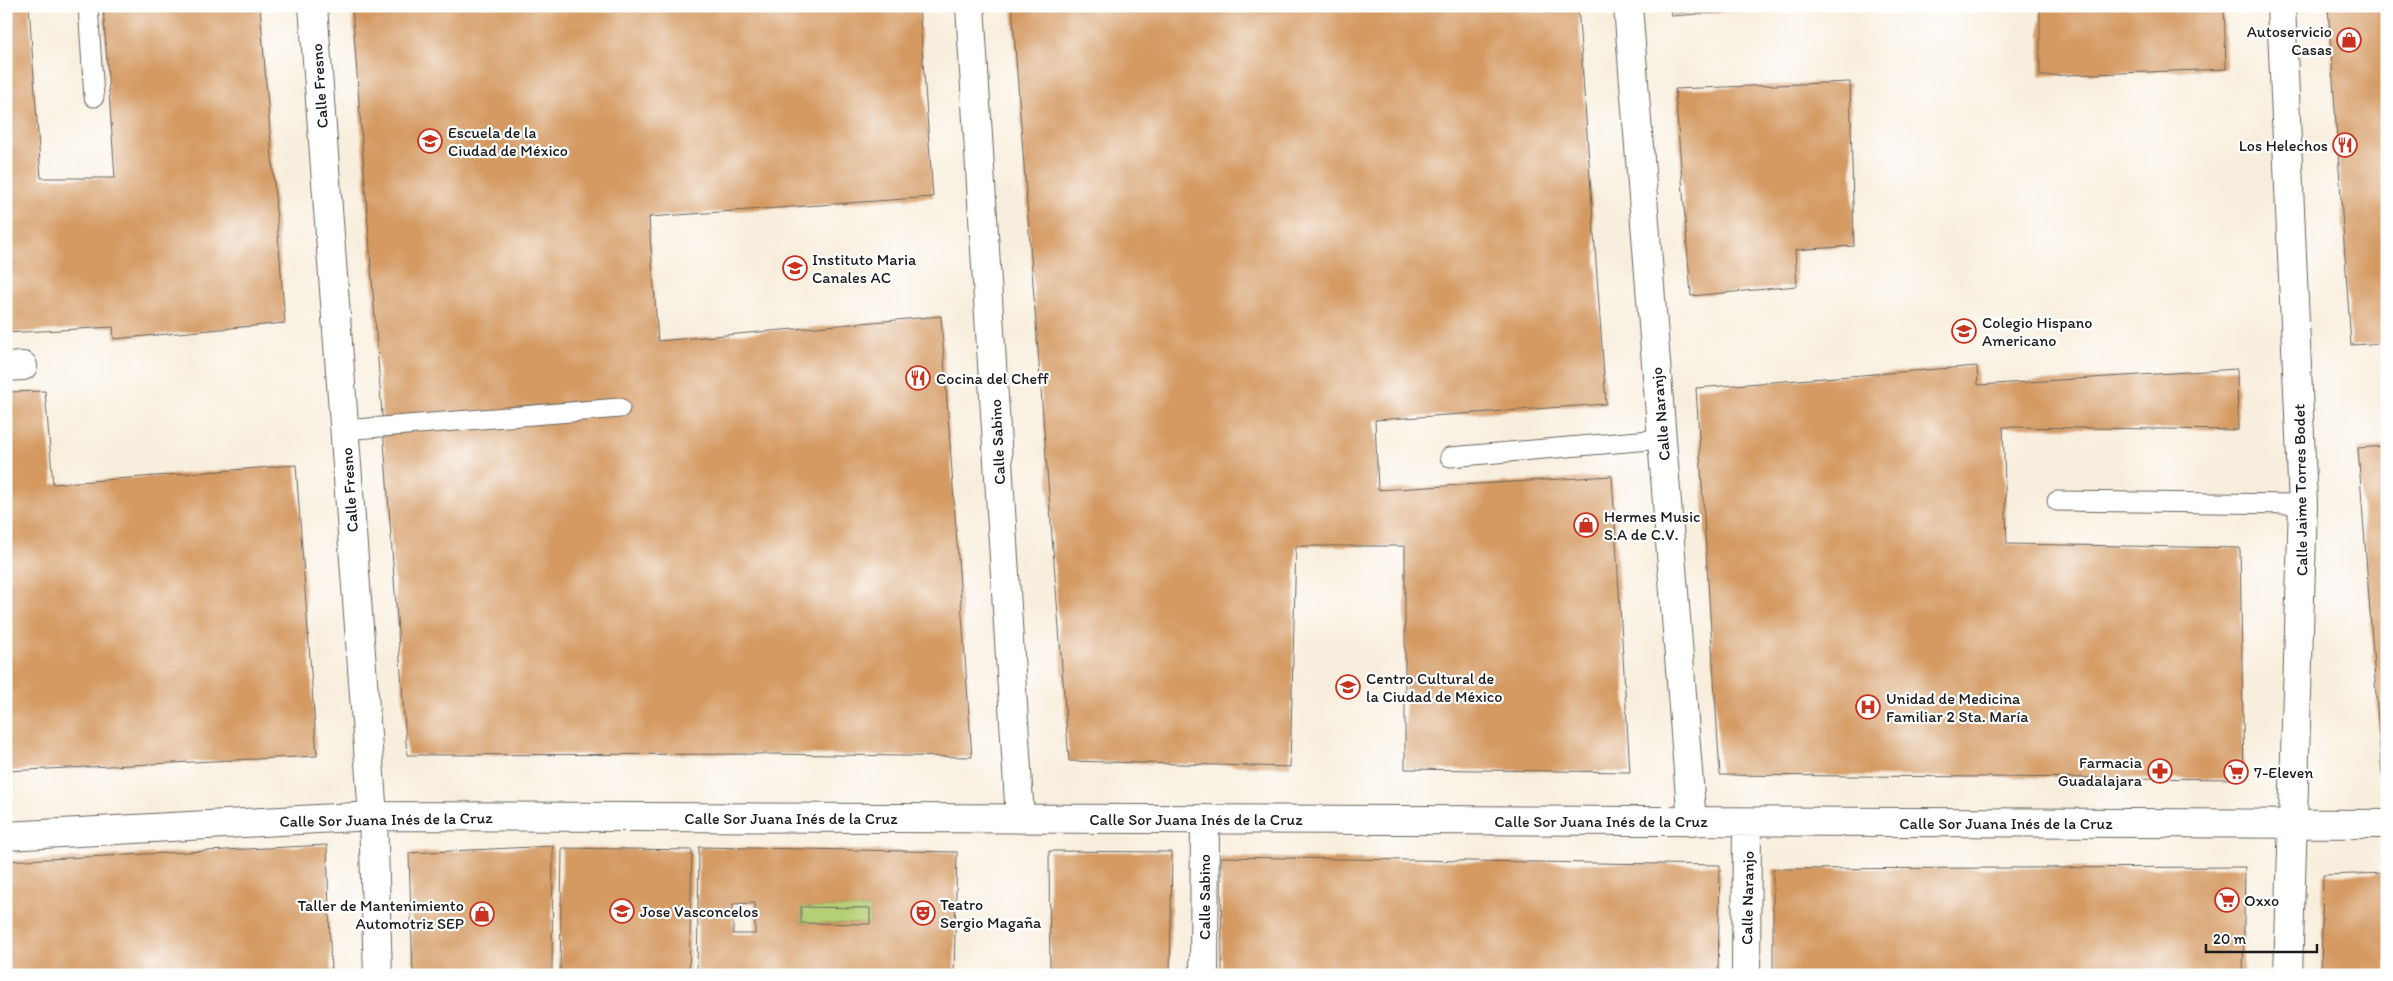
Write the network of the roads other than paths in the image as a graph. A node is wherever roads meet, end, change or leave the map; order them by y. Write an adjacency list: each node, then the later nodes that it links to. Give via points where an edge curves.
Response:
1 (88, 6): 6 (lane)
2 (313, 6): 8 (street, Calle Fresno)
3 (970, 6): 14 (street, Calle Sabino)
4 (1628, 6): 9 (street, Calle Naranjo)
5 (2281, 6): 12 (street, Calle Jaime Torres Bodet)
6 (94, 97)
7 (620, 408): 8 (lane)
8 (344, 430): 13 (street, Calle Fresno)
9 (1662, 439): 10 (lane); 16 (street, Calle Naranjo)
10 (1450, 457)
11 (2058, 501): 12 (lane)
12 (2303, 504): 19 (street, Calle Jaime Torres Bodet)
13 (373, 816): 14 (street, Calle Sor Juana Inés de la Cruz); 20 (street, Calle Sor Juana Inés de la Cruz); 21 (street, Calle Fresno)
14 (1020, 819): 15 (street, Calle Sor Juana Inés de la Cruz)
15 (1205, 819): 16 (street, Calle Sor Juana Inés de la Cruz); 22 (street, Calle Sabino)
16 (1692, 822): 17 (street, Calle Sor Juana Inés de la Cruz)
17 (1747, 822): 19 (street, Calle Sor Juana Inés de la Cruz); 23 (street, Calle Naranjo)
18 (2387, 824): 19 (street, Calle Sor Juana Inés de la Cruz)
19 (2293, 826): 24 (street, Calle Jaime Torres Bodet)
20 (6, 836)
21 (378, 975)
22 (1204, 975)
23 (1746, 975)
24 (2288, 975)

